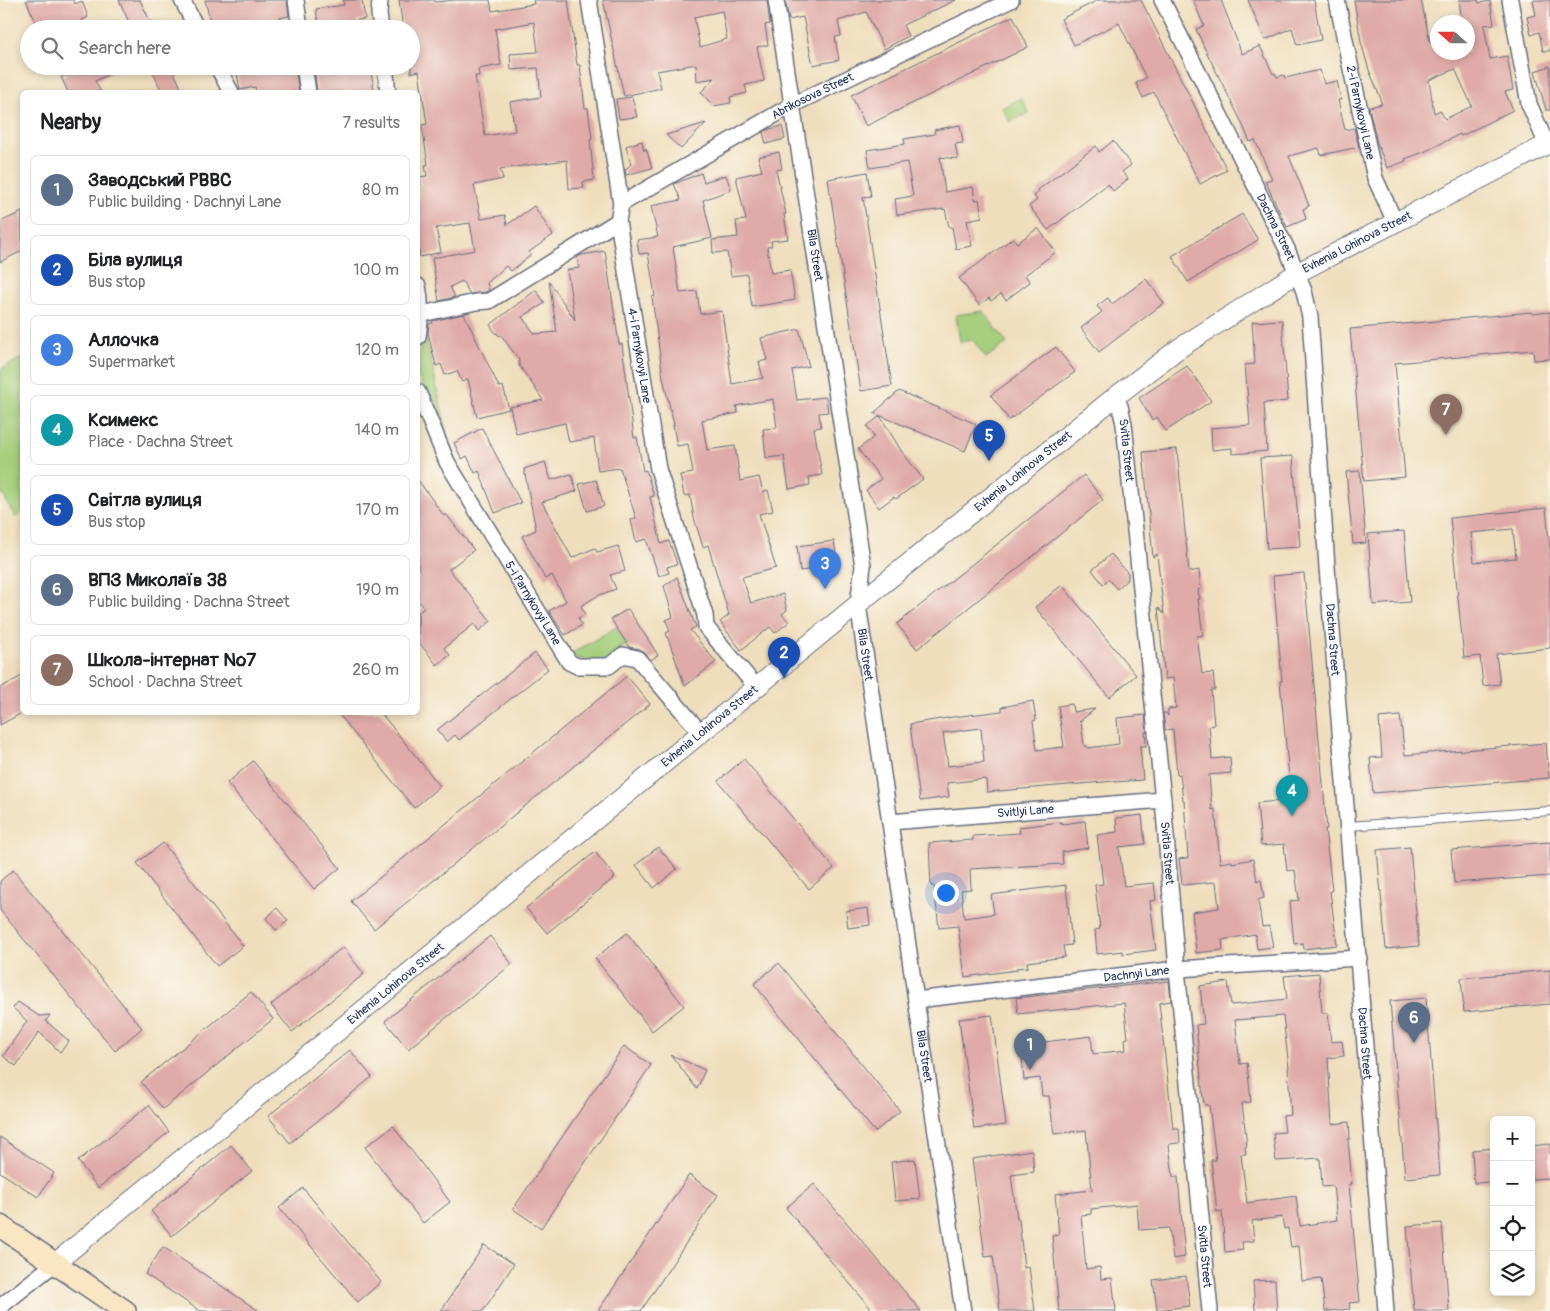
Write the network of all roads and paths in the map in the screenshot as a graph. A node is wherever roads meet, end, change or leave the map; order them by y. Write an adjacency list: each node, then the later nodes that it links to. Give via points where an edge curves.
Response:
1 (182, 0): 11 (street)
2 (296, 0): 12 (street)
3 (380, 0): 13 (street)
4 (589, 0): 22 (street, 4-i Parnykovyi Lane)
5 (776, 0): 20 (street, Bila Street)
6 (1011, 0): 10 (street, Abrikosova Street)
7 (1162, 0): 25 (street, Dachna Street)
8 (1337, 0): 24 (street, 2-i Parnykovyi Lane, via 1375,178)
9 (1510, 0): 21 (street, via 1529,104)
10 (986, 5): 20 (street, Abrikosova Street)
11 (192, 20)
12 (299, 20)
13 (380, 20)
14 (222, 75): 17 (street)
15 (305, 75): 18 (street)
16 (386, 75): 19 (street)
17 (230, 90)
18 (308, 90)
19 (388, 90)
20 (792, 105): 22 (street, Abrikosova Street); 31 (street, Bila Street, via 863,566)
21 (1548, 144): 24 (street, Evhenia Lohinova Street)
22 (621, 204): 23 (street, 4-i Parnykovyi Lane)
23 (618, 221): 27 (street, via 489,300); 32 (street, 4-i Parnykovyi Lane, via 658,469 706,627)
24 (1395, 222): 25 (street, Evhenia Lohinova Street)
25 (1296, 273): 30 (street, Evhenia Lohinova Street, via 1178,349); 37 (street, Dachna Street, via 1310,317)
26 (420, 294): 27 (street)
27 (422, 314): 28 (street)
28 (420, 326)
29 (420, 397): 33 (street, 5-i Parnykovyi Lane, via 446,462 570,662 577,666 609,666 623,655 637,658)
30 (1114, 397): 31 (street, Evhenia Lohinova Street); 34 (street, Svitla Street, via 1120,406 1124,424)
31 (858, 604): 32 (street, Evhenia Lohinova Street); 36 (street, Bila Street)
32 (757, 688): 33 (street, Evhenia Lohinova Street)
33 (701, 733): 42 (street, Evhenia Lohinova Street)
34 (1163, 800): 36 (street, Svitlyi Lane); 39 (street, Svitla Street)
35 (1550, 811): 37 (lane)
36 (890, 822): 40 (street, Bila Street)
37 (1349, 826): 38 (street, Dachna Street)
38 (1359, 958): 39 (street, Dachnyi Lane); 47 (street, Dachna Street)
39 (1177, 969): 40 (street, Dachnyi Lane); 46 (street, Svitla Street)
40 (916, 1000): 45 (street, Bila Street)
41 (0, 1226): 42 (main road)
42 (54, 1264): 43 (street); 44 (main road)
43 (1, 1309)
44 (125, 1311)
45 (963, 1311)
46 (1210, 1311)
47 (1386, 1311)

